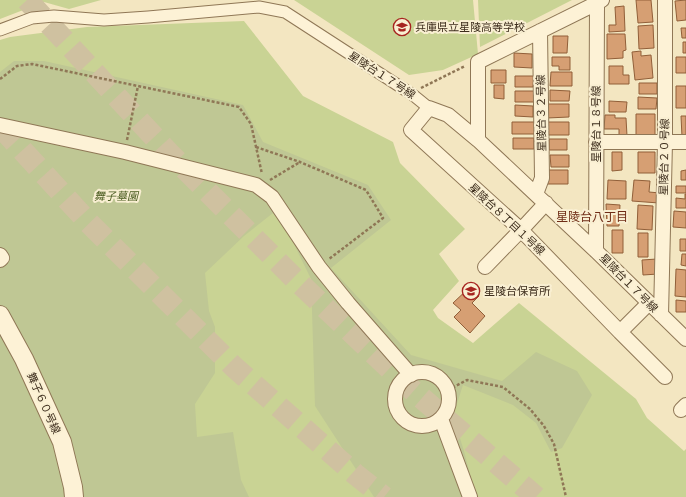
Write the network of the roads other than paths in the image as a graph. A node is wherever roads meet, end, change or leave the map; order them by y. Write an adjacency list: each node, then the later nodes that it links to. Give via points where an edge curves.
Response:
1 (665, 0): 9 (street, 星陵台２０号線)
2 (600, 1): 4 (street); 8 (street, 星陵台１８号線)
3 (0, 30): 5 (street, 星陵台１７号線, via 32,18 54,16 104,20 259,7 285,12 414,95)
4 (540, 31): 7 (street, via 478,62); 11 (street, 星陵台３２号線)
5 (429, 108): 7 (street, 星陵台１７号線, via 448,115); 12 (street, 星陵台８丁目１号線, via 412,130)
6 (0, 125): 22 (street, via 125,152 259,187 272,197 319,267 348,303)
7 (478, 140): 11 (street, 星陵台１７号線)
8 (596, 142): 9 (street); 13 (street, 星陵台１８号線)
9 (664, 142): 10 (street); 19 (street, 星陵台２０号線)
10 (686, 142)
11 (541, 198): 12 (street); 13 (street, 星陵台１７号線)
12 (521, 230): 16 (street); 20 (street, 星陵台８丁目１号線)
13 (596, 251): 17 (street, 星陵台１７号線)
14 (0, 255): 15 (street)
15 (0, 260)
16 (485, 267)
17 (648, 303): 19 (street, 星陵台１７号線); 20 (street)
18 (0, 315): 25 (street, 舞子６０号線, via 24,359 62,442)
19 (661, 315): 21 (street, 星陵台１７号線)
20 (620, 332): 23 (street, 星陵台８丁目１号線)
21 (686, 339)
22 (411, 374): 24 (street, via 433,374 444,384 448,390 449,405); 24 (street, via 396,391 398,412 410,424 418,426 435,424)
23 (664, 377)
24 (441, 419): 26 (street)
25 (74, 497)
26 (470, 497)

